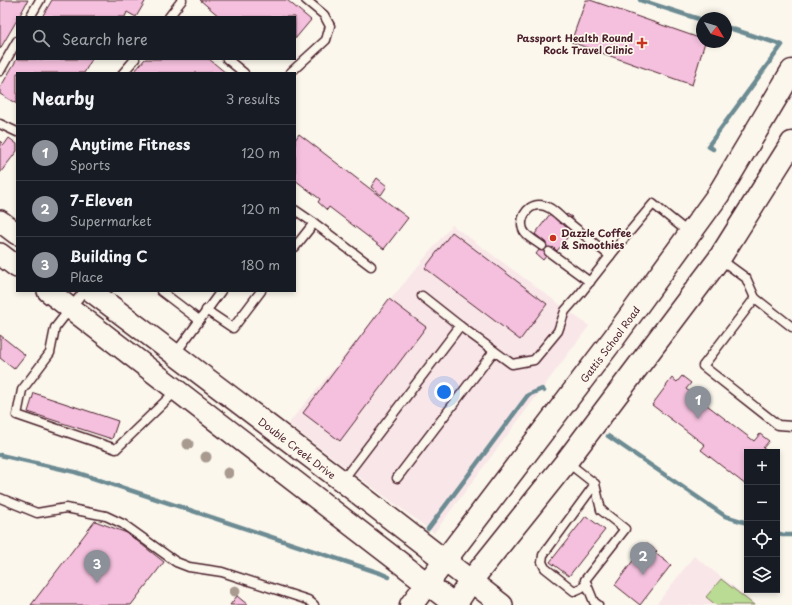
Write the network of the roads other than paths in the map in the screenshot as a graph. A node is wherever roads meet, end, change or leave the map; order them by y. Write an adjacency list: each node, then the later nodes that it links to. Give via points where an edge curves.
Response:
1 (40, 0): 4 (lane)
2 (182, 0): 5 (lane)
3 (306, 0): 13 (lane, via 324,15 330,26 326,40)
4 (31, 16)
5 (172, 16)
6 (16, 43): 9 (lane)
7 (134, 60): 11 (lane)
8 (228, 60): 12 (lane)
9 (0, 71)
10 (792, 71): 21 (main road, Gattis School Road, via 718,195)
11 (124, 72)
12 (243, 72)
13 (291, 72)
14 (0, 124): 15 (lane)
15 (16, 132)
16 (792, 142): 27 (main road)
17 (296, 211): 19 (lane)
18 (0, 222): 20 (street)
19 (314, 223): 22 (lane); 29 (lane)
20 (16, 233)
21 (690, 234): 26 (lane, via 653,204); 53 (main road, Gattis School Road)
22 (296, 246)
23 (542, 246): 26 (lane, via 525,234 522,227 522,219 529,209 538,205 548,207)
24 (550, 252): 30 (lane)
25 (0, 254): 28 (street)
26 (610, 256): 30 (lane)
27 (719, 258): 38 (lane, via 746,278); 48 (main road)
28 (16, 266)
29 (371, 266)
30 (590, 282): 44 (lane, via 565,311 558,331 534,360 512,364)
31 (49, 292): 39 (street)
32 (83, 292): 39 (lane)
33 (92, 292): 45 (street, Double Creek Drive)
34 (162, 292): 41 (lane)
35 (220, 292): 40 (lane)
36 (260, 292): 40 (lane, via 233,328)
37 (422, 296): 42 (lane)
38 (754, 298): 43 (lane); 47 (lane, via 703,366 778,425)
39 (71, 308): 46 (street); 46 (lane, via 55,328 50,353 22,390 17,415 116,449)
40 (206, 310): 41 (lane)
41 (199, 320): 45 (lane)
42 (460, 326): 44 (lane); 50 (lane)
43 (792, 327)
44 (494, 351): 49 (lane)
45 (174, 354): 50 (street, Double Creek Drive)
46 (177, 390): 55 (street)
47 (792, 426)
48 (566, 462): 51 (lane); 54 (main road)
49 (397, 478)
50 (342, 481): 53 (street, Double Creek Drive)
51 (595, 484): 56 (lane, via 602,510 625,529 585,580); 56 (lane, via 543,555 542,562 545,568 574,591)
52 (0, 498): 57 (lane, via 37,513 66,508 106,516 123,524 176,562 189,567 222,572 308,600)
53 (444, 560): 54 (street, Double Creek Drive); 55 (main road, Gattis School Road)
54 (470, 582): 59 (main road); 60 (street, Double Creek Drive)
55 (427, 583): 58 (main road, Gattis School Road); 59 (street)
56 (587, 584): 61 (lane, via 594,602)
57 (314, 605)
58 (411, 605)
59 (455, 605)
60 (502, 605)
61 (598, 605)

